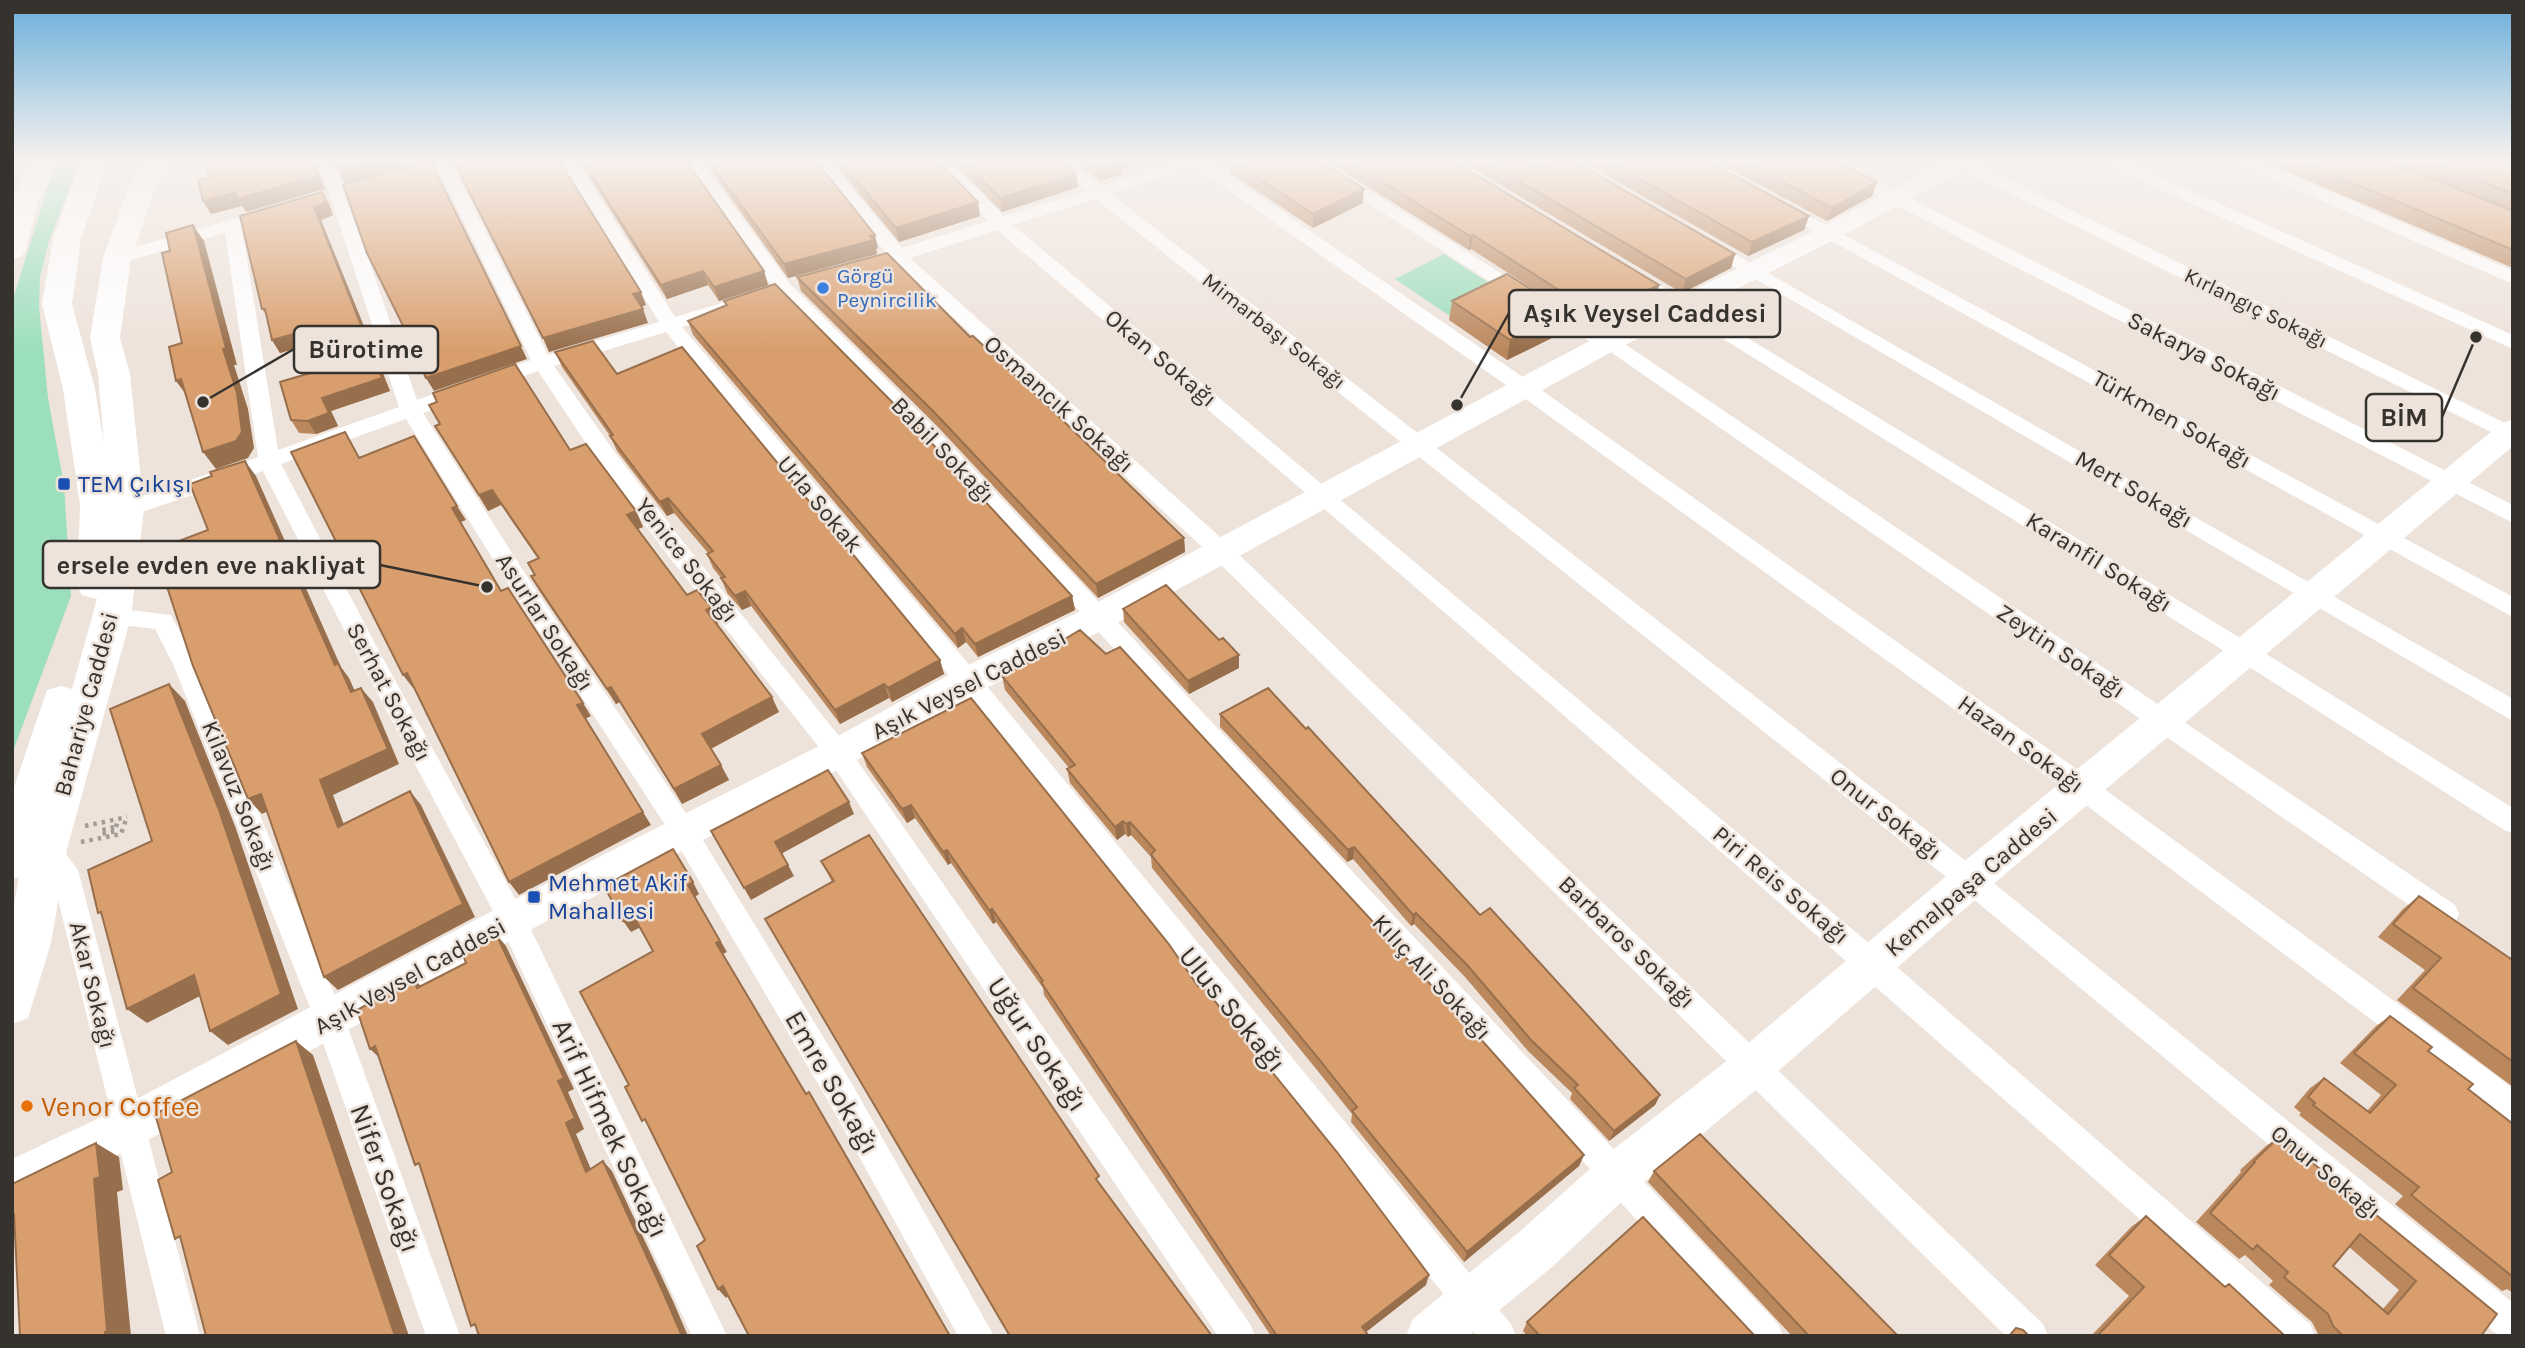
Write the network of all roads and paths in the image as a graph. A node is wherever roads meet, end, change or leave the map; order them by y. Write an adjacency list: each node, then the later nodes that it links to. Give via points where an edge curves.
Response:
1 (18, 225): 25 (main road)
2 (72, 225): 41 (main road, via 57,304)
3 (97, 225): 41 (main road, via 78,283)
4 (114, 225): 37 (main road, via 98,293)
5 (129, 225): 27 (main road, Bahariye Caddesi)
6 (233, 225): 27 (street); 46 (street, Serhat Sokağı)
7 (347, 225): 43 (street, Asurlar Sokağı)
8 (475, 225): 40 (street, Yenice Sokağı)
9 (608, 225): 36 (street, Urla Sokak)
10 (735, 225): 33 (street, Babil Sokağı)
11 (873, 225): 26 (street, Osmancık Sokağı)
12 (994, 225): 26 (street)
13 (1002, 225): 48 (street, Okan Sokağı)
14 (1140, 225): 45 (street, Mimarbaşı Sokağı)
15 (1290, 225): 42 (street, Hazan Sokağı)
16 (1412, 225): 38 (street, Zeytin Sokağı, via 1574,327)
17 (1818, 225): 24 (street, Türkmen Sokağı)
18 (1844, 225): 24 (main road, Aşık Veysel Caddesi)
19 (1949, 225): 47 (street, Sakarya Sokağı)
20 (2089, 225): 44 (street, Kırlangıç Sokağı)
21 (2253, 225): 39 (street)
22 (2392, 225): 31 (street)
23 (1687, 231): 30 (street, Mert Sokağı)
24 (1831, 232): 30 (main road, Aşık Veysel Caddesi); 51 (street, Türkmen Sokağı)
25 (12, 250)
26 (898, 256): 29 (street); 52 (street, Osmancık Sokağı)
27 (117, 258): 37 (main road, Bahariye Caddesi)
28 (1613, 262): 35 (street, Karanfil Sokağı)
29 (873, 263)
30 (1753, 270): 35 (main road, Aşık Veysel Caddesi); 53 (street, Mert Sokağı)
31 (2513, 278)
32 (808, 281): 33 (street)
33 (777, 290): 56 (street, Babil Sokağı, via 928,433)
34 (744, 301): 36 (street)
35 (1683, 304): 38 (main road, Aşık Veysel Caddesi); 57 (street, Karanfil Sokağı)
36 (671, 326): 40 (street); 58 (street, Urla Sokak)
37 (105, 338): 49 (main road, Bahariye Caddesi, via 114,374)
38 (1609, 342): 42 (main road, Aşık Veysel Caddesi); 60 (street, Zeytin Sokağı)
39 (2513, 343)
40 (542, 363): 43 (street); 61 (street, Yenice Sokağı, via 672,544)
41 (73, 365): 66 (main road, via 97,505 96,584)
42 (1523, 387): 45 (main road, Aşık Veysel Caddesi); 62 (street, Hazan Sokağı)
43 (410, 409): 46 (street); 65 (street, Asurlar Sokağı)
44 (2511, 433): 47 (main road, Kemalpaşa Caddesi)
45 (1417, 443): 48 (main road, Aşık Veysel Caddesi); 67 (street, Onur Sokağı)
46 (269, 461): 49 (street); 68 (street, Serhat Sokağı)
47 (2451, 482): 50 (street, Sakarya Sokağı); 51 (main road, Kemalpaşa Caddesi)
48 (1323, 494): 52 (main road, Aşık Veysel Caddesi); 70 (street, Piri Reis Sokağı)
49 (127, 509): 55 (main road, Bahariye Caddesi)
50 (2513, 515)
51 (2386, 536): 53 (main road, Kemalpaşa Caddesi); 54 (street, Türkmen Sokağı)
52 (1221, 551): 56 (main road, Aşık Veysel Caddesi); 73 (street, Barbaros Sokağı)
53 (2316, 594): 57 (main road, Kemalpaşa Caddesi); 59 (street, Mert Sokağı)
54 (2513, 608)
55 (112, 617): 66 (main road, Bahariye Caddesi); 72 (street, Kilavuz Sokağı, via 163,621 185,664)
56 (1099, 617): 58 (main road, Aşık Veysel Caddesi); 76 (street, Kılıç Ali Sokağı)
57 (2246, 653): 60 (main road, Kemalpaşa Caddesi); 63 (street, Karanfil Sokağı)
58 (968, 681): 61 (main road, Aşık Veysel Caddesi); 78 (street, Ulus Sokağı)
59 (2513, 711)
60 (2164, 721): 62 (main road, Kemalpaşa Caddesi); 69 (street, Zeytin Sokağı)
61 (838, 753): 65 (main road, Aşık Veysel Caddesi); 84 (street, Uğur Sokağı)
62 (2084, 788): 67 (main road, Kemalpaşa Caddesi); 74 (street, Hazan Sokağı)
63 (2513, 822)
64 (114, 827): 66 (path, via 102,834 115,831 118,819 127,817 121,834)
65 (684, 832): 68 (main road, Aşık Veysel Caddesi); 83 (street, Emre Sokağı, via 841,1094)
66 (29, 855): 71 (main road, Bahariye Caddesi, via 29,943); 75 (street, Akar Sokağı, via 64,870)
67 (1970, 880): 70 (main road, Kemalpaşa Caddesi); 79 (street, Onur Sokağı)
68 (512, 920): 72 (main road, Aşık Veysel Caddesi); 82 (street, Arif Hifmek Sokağı)
69 (2468, 930)
70 (1873, 964): 73 (main road, Kemalpaşa Caddesi); 89 (street, Piri Reis Sokağı)
71 (12, 1003)
72 (330, 1020): 75 (main road, Aşık Veysel Caddesi); 81 (street, Nifer Sokağı)
73 (1754, 1065): 76 (main road, Kemalpaşa Caddesi); 88 (street, Barbaros Sokağı)
74 (2513, 1107)
75 (128, 1127): 77 (main road, Aşık Veysel Caddesi); 80 (street, Akar Sokağı)
76 (1616, 1176): 78 (main road, Kemalpaşa Caddesi, via 1535,1250); 87 (street, Kılıç Ali Sokağı)
77 (12, 1183)
78 (1470, 1301): 85 (main road, Kemalpaşa Caddesi); 86 (street, Ulus Sokağı)
79 (2513, 1325)
80 (183, 1336)
81 (443, 1336)
82 (710, 1336)
83 (977, 1336)
84 (1238, 1336)
85 (1430, 1336)
86 (1499, 1336)
87 (1766, 1336)
88 (2031, 1336)
89 (2298, 1336)

